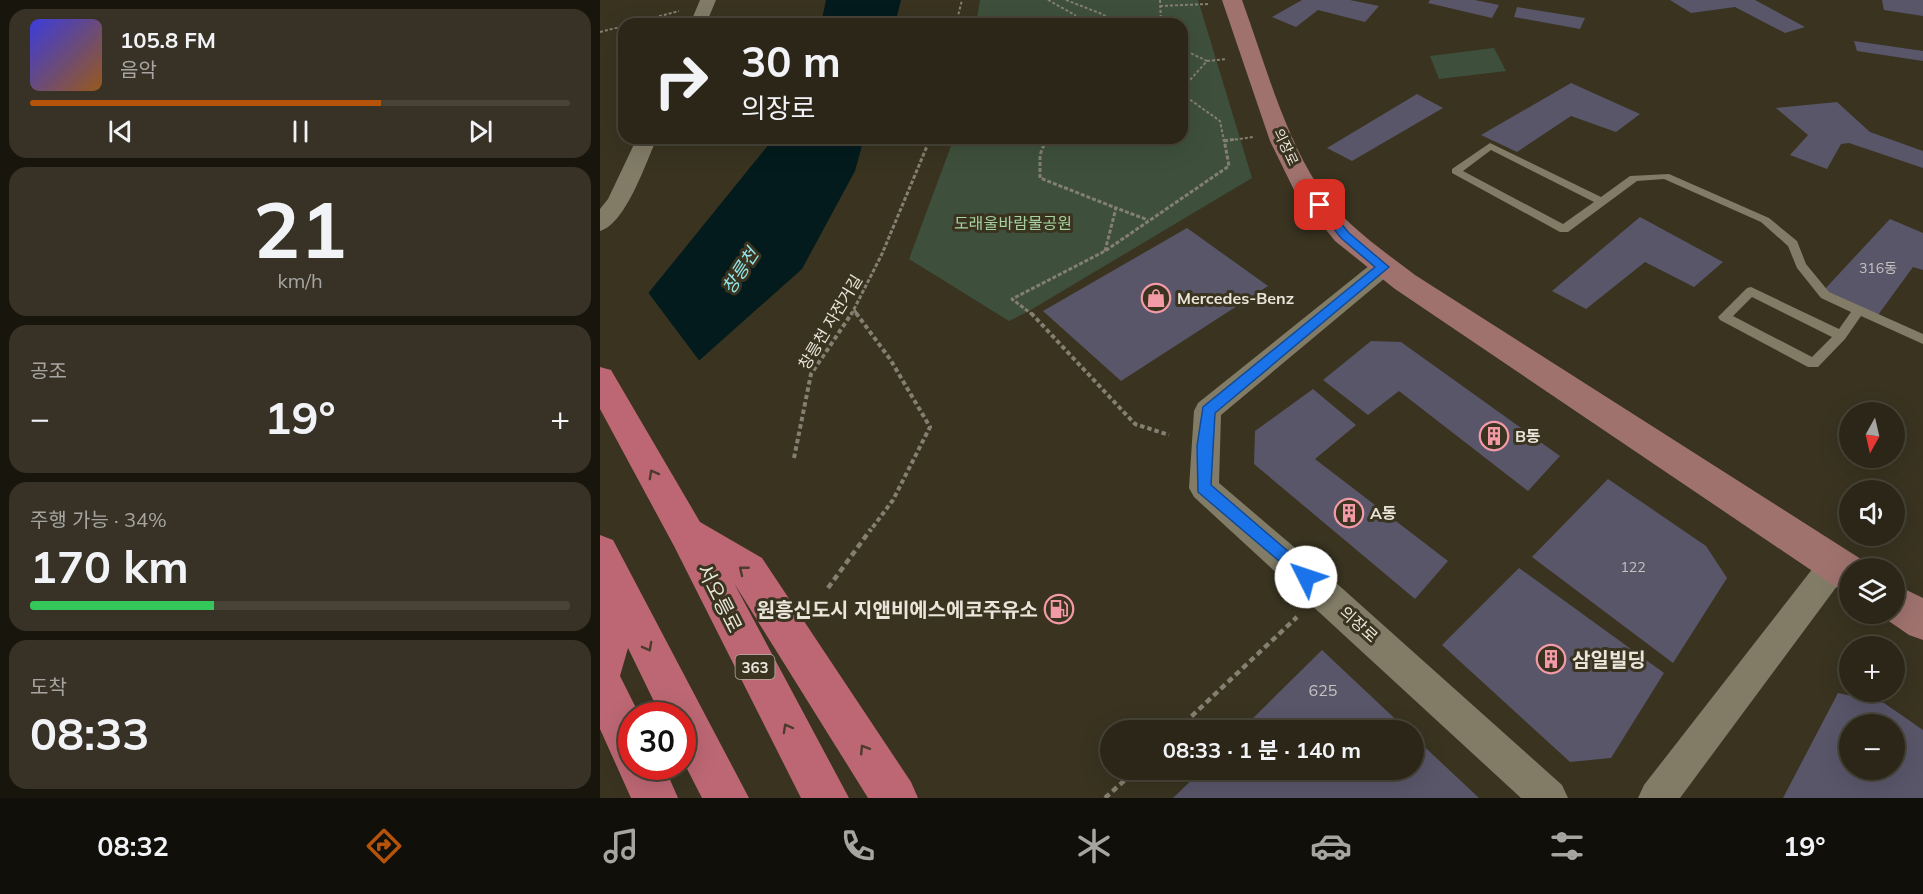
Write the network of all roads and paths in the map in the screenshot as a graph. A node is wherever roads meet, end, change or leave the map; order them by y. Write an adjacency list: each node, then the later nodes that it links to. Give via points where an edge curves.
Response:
1 (962, 0): 10 (path)
2 (1048, 0): 11 (path)
3 (1066, 0): 12 (path)
4 (1160, 0): 7 (path)
5 (708, 2): 8 (path); 9 (street)
6 (1221, 2): 7 (path); 32 (street, 의장로, via 1307,190 1345,235)
7 (1160, 6): 13 (path)
8 (651, 18)
9 (701, 18)
10 (958, 18)
11 (1075, 18)
12 (1108, 18)
13 (1161, 18)
14 (618, 28): 15 (path)
15 (600, 32)
16 (1188, 52): 18 (path)
17 (1228, 59): 18 (path)
18 (1207, 62): 19 (path)
19 (1188, 83)
20 (1188, 98): 22 (path, via 1220,121)
21 (1254, 137): 22 (path)
22 (1224, 141): 29 (path, via 1229,166)
23 (643, 144): 26 (street)
24 (928, 144): 33 (path, 창릉천 자전거길)
25 (1044, 144): 28 (path, via 1040,178)
26 (609, 198): 30 (street)
27 (1600, 201): 27 (lane, via 1564,229 1456,171 1490,146); 34 (lane, via 1634,178 1665,176 1765,220 1793,244 1801,265 1825,295)
28 (1116, 208): 29 (path); 31 (path)
29 (1149, 221): 31 (path)
30 (600, 224)
31 (1105, 250): 38 (path, via 1012,299 1029,311 1135,424)
32 (1383, 267): 41 (street, 의장로); 59 (street, 의장로, via 1208,411 1204,488)
33 (854, 310): 39 (path, 창릉천 자전거길, via 811,374); 44 (path, via 890,359 930,427 893,500)
34 (1858, 311): 35 (lane); 36 (lane)
35 (1841, 336): 35 (lane, via 1813,364 1724,317 1751,291)
36 (1923, 339)
37 (600, 379): 40 (main road, 363, one-way to 37)
38 (1169, 435)
39 (794, 458)
40 (684, 530): 56 (main road, 서오릉로 / 363, one-way to 40); 57 (main road, one-way to 40, via 748,571)
41 (1839, 567)
42 (1839, 573): 60 (street, 의장로)
43 (612, 577): 48 (main road); 55 (main road, one-way to 55)
44 (828, 588)
45 (1905, 610): 47 (street)
46 (1297, 617): 51 (path)
47 (1923, 621)
48 (600, 673)
49 (600, 681): 50 (main road)
50 (618, 719)
51 (1188, 720)
52 (647, 780): 54 (main road)
53 (1125, 780): 58 (path)
54 (655, 798)
55 (726, 798)
56 (825, 798)
57 (895, 798)
58 (1106, 798)
59 (1549, 798)
60 (1657, 798)

